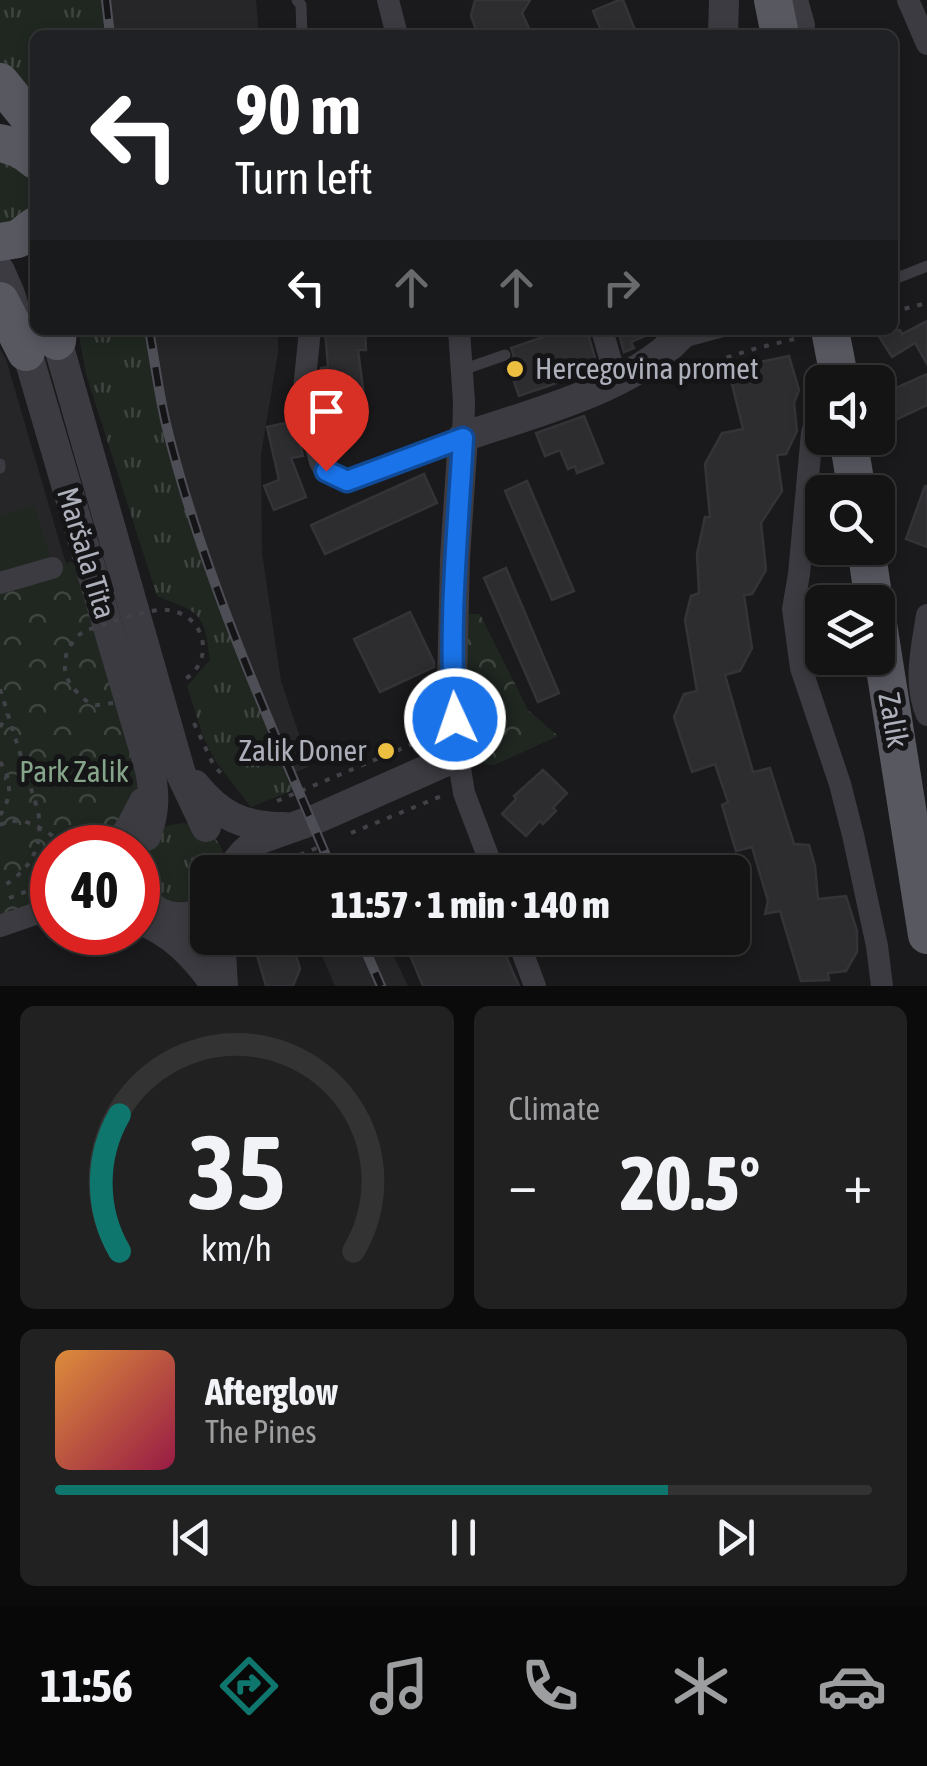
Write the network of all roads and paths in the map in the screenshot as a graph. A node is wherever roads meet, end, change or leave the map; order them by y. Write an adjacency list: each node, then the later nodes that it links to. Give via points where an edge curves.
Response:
1 (297, 0): 7 (lane)
2 (388, 0): 8 (street)
3 (724, 0): 9 (street)
4 (774, 0): 10 (main road)
5 (797, 0): 10 (street)
6 (908, 0): 11 (street)
7 (302, 30)
8 (396, 30)
9 (723, 30)
10 (792, 30)
11 (927, 44)
12 (0, 82): 13 (main road)
13 (17, 139)
14 (927, 266): 16 (lane)
15 (0, 270): 20 (street, Maršala Tita)
16 (898, 278)
17 (0, 301): 21 (main road)
18 (927, 303): 19 (path)
19 (898, 310)
20 (30, 317)
21 (30, 324)
22 (309, 335): 33 (street, via 304,389 326,471 347,481)
23 (458, 335): 31 (street)
24 (605, 335): 32 (street)
25 (809, 335): 32 (path, via 675,374)
26 (818, 335): 30 (main road)
27 (49, 338): 49 (street, Maršala Tita)
28 (678, 338): 32 (street)
29 (506, 355): 31 (lane)
30 (833, 365)
31 (462, 370): 33 (street)
32 (627, 376): 33 (street)
33 (463, 438): 47 (street, via 453,665)
34 (810, 455): 80 (street, via 792,609 801,668 854,835)
35 (52, 568): 36 (street)
36 (0, 583)
37 (86, 614): 39 (path)
38 (927, 615): 45 (street, via 918,670)
39 (92, 632)
40 (887, 675): 67 (main road, Zalik)
41 (180, 682): 43 (path, bridge, via 203,659 201,637 183,614 160,609 84,631 68,648 66,676 90,702)
42 (0, 689): 44 (path)
43 (113, 703)
44 (8, 713): 46 (path); 54 (path)
45 (927, 714)
46 (0, 728)
47 (458, 756): 58 (street); 65 (street, via 464,794)
48 (0, 762): 51 (path, via 10,783)
49 (164, 768): 55 (street); 56 (street, Maršala Tita); 58 (street, via 244,824); 59 (street, Maršala Tita)
50 (453, 799): 64 (path, via 436,797)
51 (0, 815)
52 (0, 824): 53 (path, via 14,819)
53 (36, 825)
54 (40, 825)
55 (131, 825)
56 (149, 825)
57 (160, 826): 59 (street, via 191,822)
58 (292, 827): 60 (street); 63 (street)
59 (210, 830): 60 (street); 61 (street, Maršala Tita)
60 (260, 839): 62 (street)
61 (228, 855)
62 (244, 855)
63 (258, 855)
64 (299, 855)
65 (487, 855)
66 (30, 863): 68 (path)
67 (922, 877): 76 (main road, Zalik)
68 (0, 888)
69 (30, 890): 70 (path)
70 (2, 901)
71 (160, 912): 74 (street)
72 (30, 916): 75 (street)
73 (160, 916): 78 (street, via 188,934)
74 (190, 917)
75 (0, 926)
76 (927, 935)
77 (523, 955): 79 (street)
78 (216, 973)
79 (535, 986)
80 (882, 986)

